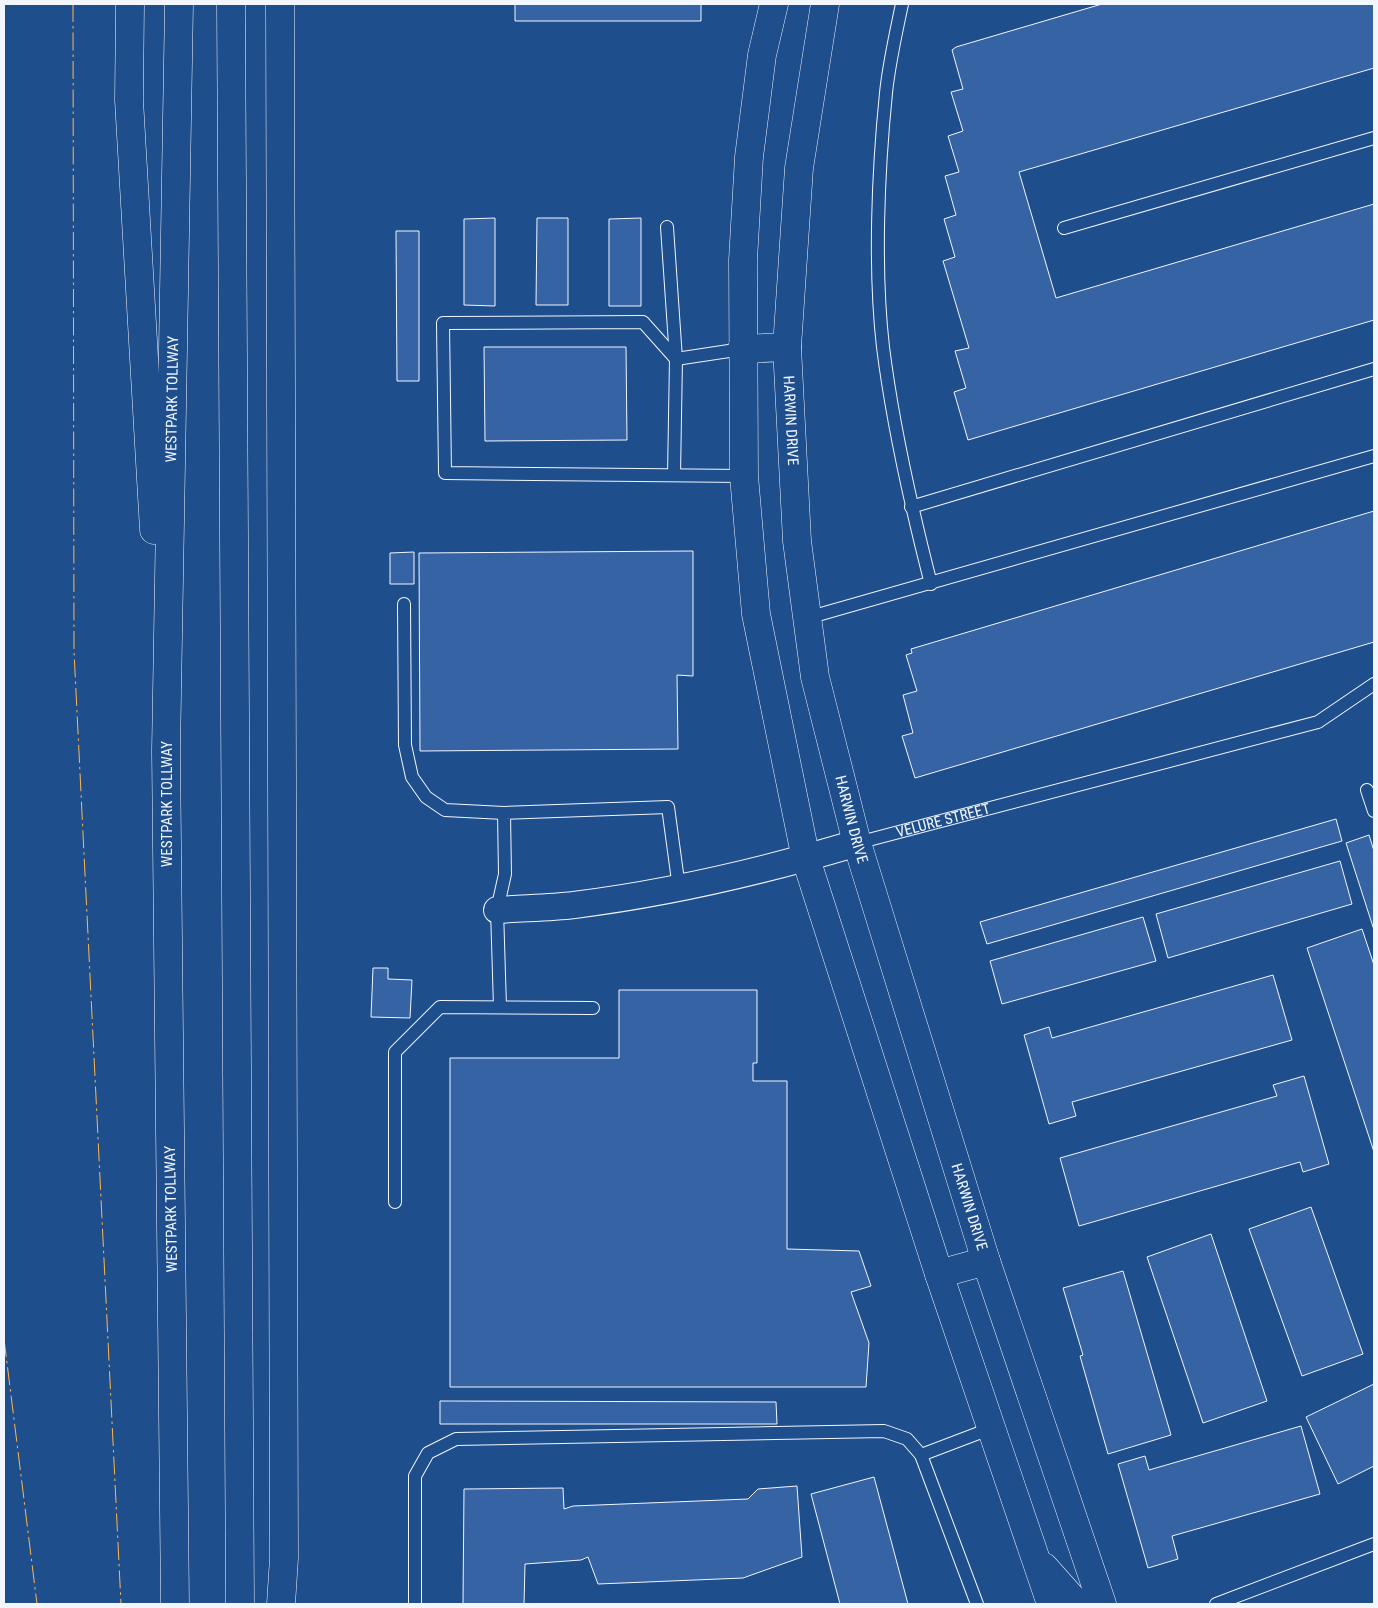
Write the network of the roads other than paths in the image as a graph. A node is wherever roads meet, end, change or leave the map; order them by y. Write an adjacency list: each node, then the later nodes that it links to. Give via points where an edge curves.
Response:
1 (130, 4): 23 (main road, via 129,100)
2 (179, 4): 23 (main road, WESTPARK TOLLWAY)
3 (232, 4): 41 (main road)
4 (280, 4): 42 (main road, via 284,1548)
5 (774, 4): 12 (main road, via 762,55 749,157)
6 (825, 4): 11 (main road, HARWIN DRIVE, via 800,168)
7 (902, 4): 18 (lane, via 886,92 879,271 883,345 894,424)
8 (1374, 138): 10 (lane)
9 (667, 228): 13 (lane)
10 (1064, 228)
11 (787, 347): 12 (main road); 21 (main road, HARWIN DRIVE, via 797,541)
12 (742, 349): 13 (lane); 17 (main road)
13 (676, 359): 16 (lane); 16 (lane, via 643,322 443,324 445,473)
14 (1374, 369): 18 (lane)
15 (1374, 456): 19 (lane)
16 (674, 475): 17 (lane)
17 (744, 476): 28 (main road, via 756,614)
18 (911, 506): 19 (lane)
19 (931, 584): 21 (lane)
20 (404, 604): 26 (lane, via 405,745 412,776 426,797 445,810)
21 (807, 618): 27 (main road, HARWIN DRIVE, via 815,677)
22 (1374, 684): 27 (lane, VELURE STREET, via 1318,722)
23 (166, 751): 40 (main road, WESTPARK TOLLWAY)
24 (1367, 790): 25 (lane)
25 (1374, 811)
26 (504, 813): 29 (lane, via 668,807); 30 (lane, via 505,874)
27 (857, 843): 28 (street, VELURE STREET); 34 (main road, HARWIN DRIVE)
28 (806, 859): 29 (street, VELURE STREET); 35 (main road)
29 (678, 888): 30 (street, VELURE STREET, via 572,905)
30 (497, 910): 31 (lane)
31 (500, 1007): 32 (lane); 33 (lane, via 440,1007 395,1052)
32 (593, 1008)
33 (395, 1202)
34 (986, 1261): 35 (main road); 47 (main road, HARWIN DRIVE)
35 (939, 1274): 36 (main road)
36 (992, 1428): 37 (lane); 39 (main road)
37 (921, 1455): 43 (lane, via 907,1439 884,1431 456,1439 428,1453 414,1476); 44 (lane)
38 (1374, 1544): 48 (lane)
39 (1036, 1559): 45 (main road); 46 (main road)
40 (175, 1604)
41 (240, 1604)
42 (281, 1604)
43 (415, 1604)
44 (977, 1604)
45 (1051, 1604)
46 (1077, 1604)
47 (1102, 1604)
48 (1216, 1604)

